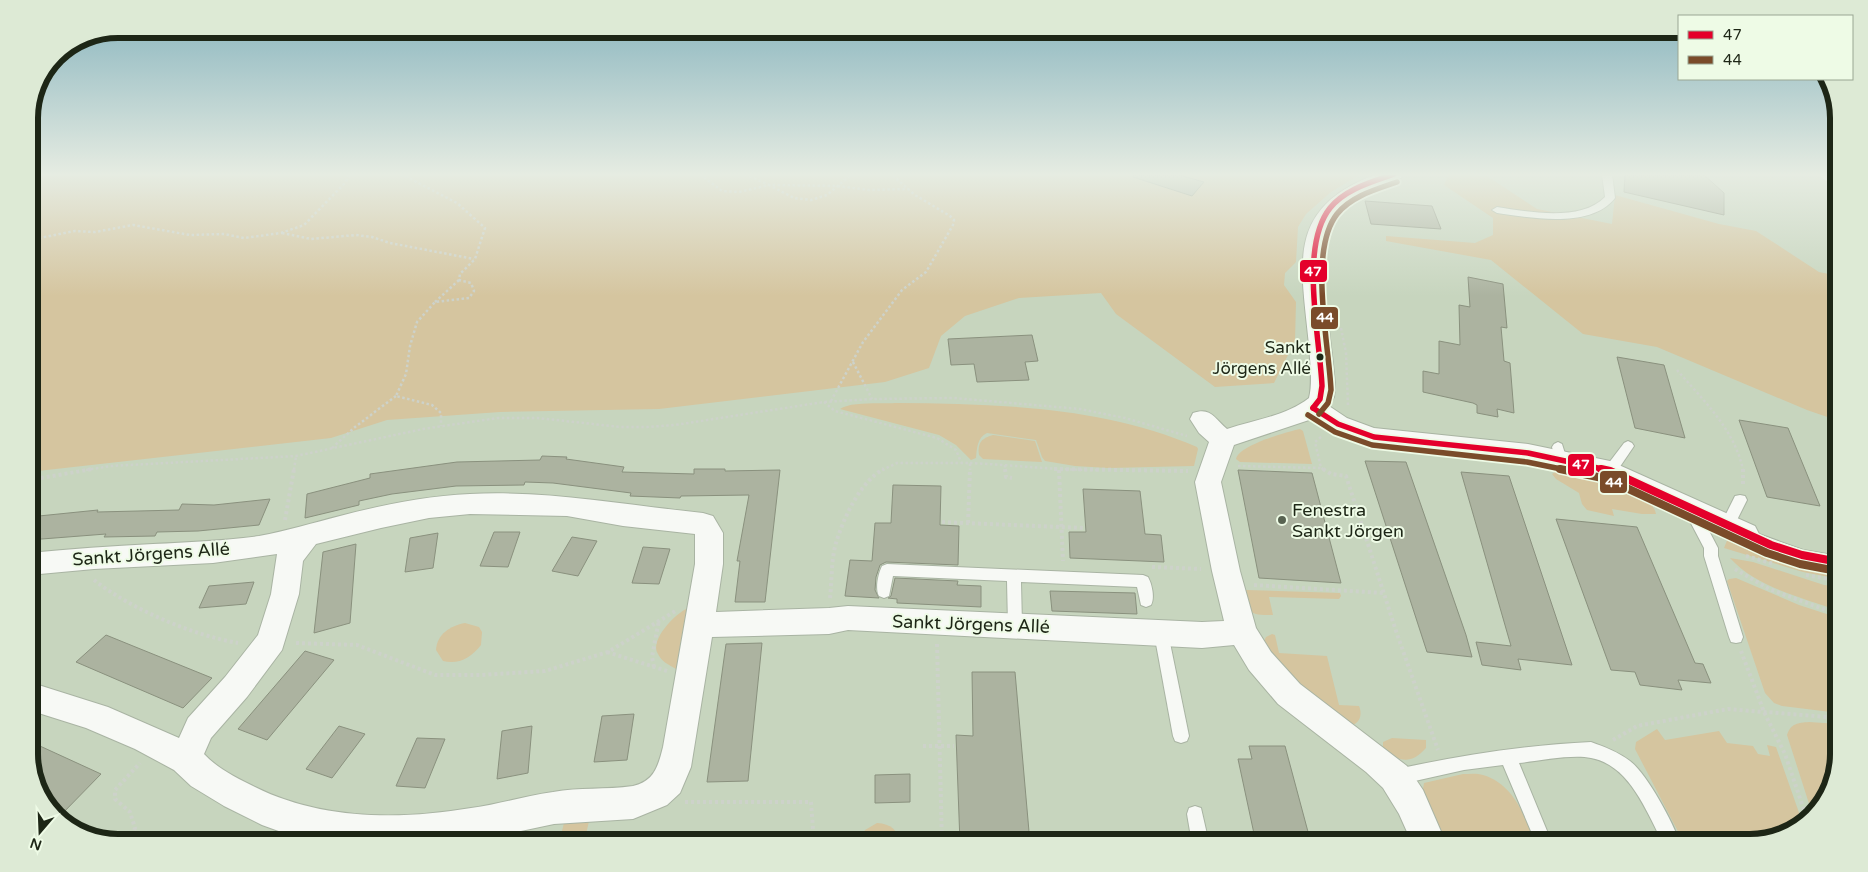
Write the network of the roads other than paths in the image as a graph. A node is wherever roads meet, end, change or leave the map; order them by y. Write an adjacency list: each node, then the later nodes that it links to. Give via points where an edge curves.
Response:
1 (1326, 215): 2 (street, via 1318,231 1314,267 1322,382 1320,403)
2 (1314, 408): 4 (street, via 1300,416); 6 (street, via 1338,424 1374,437 1419,444 1560,453)
3 (1197, 428): 4 (street, via 1208,427)
4 (1223, 439): 18 (street, via 1208,482)
5 (1628, 446): 6 (lane)
6 (1610, 471): 8 (street)
7 (1740, 500): 9 (lane)
8 (1691, 510): 9 (street); 20 (lane, via 1711,548)
9 (1736, 530): 11 (lane, via 1802,555)
10 (288, 545): 12 (street, Sankt Jörgens Allé); 16 (street, Sankt Jörgens Allé, via 338,527 381,517 470,504 567,506 703,524 708,533 709,564); 23 (street, via 284,594 271,641 199,728)
11 (1830, 560)
12 (38, 563)
13 (1014, 576): 14 (lane, via 887,570); 15 (lane, via 1143,580); 17 (lane)
14 (884, 592)
15 (1146, 601)
16 (702, 610): 17 (street, Sankt Jörgens Allé, via 829,622 855,618); 23 (street, Sankt Jörgens Allé, via 673,770 666,785 652,797 567,806 460,827 411,831 352,829 297,820 264,808 202,775)
17 (1014, 625): 19 (street, Sankt Jörgens Allé)
18 (1242, 632): 19 (street, Sankt Jörgens Allé, via 1202,635); 25 (street, via 1260,661 1289,694)
19 (1161, 633): 22 (lane)
20 (1736, 636)
21 (38, 698): 23 (street, via 120,726)
22 (1181, 736)
23 (169, 751)
24 (1508, 757): 25 (lane); 29 (lane); 30 (lane, via 1591,750 1610,757 1625,767 1641,786)
25 (1395, 777): 28 (street, via 1411,802)
26 (1195, 814): 27 (lane)
27 (1199, 834)
28 (1424, 834)
29 (1540, 834)
30 (1667, 834)

